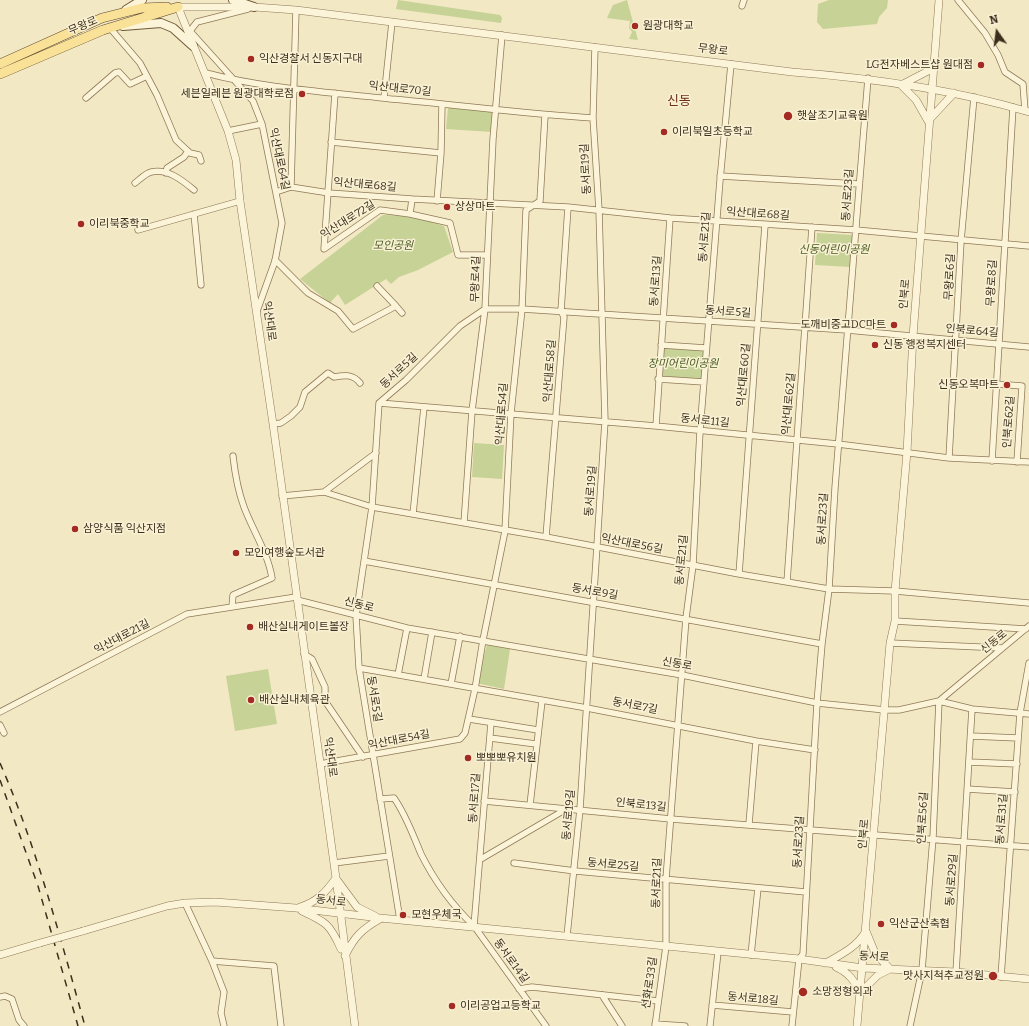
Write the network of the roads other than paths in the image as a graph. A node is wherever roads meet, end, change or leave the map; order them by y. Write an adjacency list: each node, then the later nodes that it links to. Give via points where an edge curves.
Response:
1 (142, 0): 8 (main road)
2 (233, 0): 6 (main road)
3 (939, 0): 15 (street, 인북로)
4 (958, 0): 34 (street, via 985,33 1005,72 1023,84)
5 (177, 4): 6 (street, 무왕로); 8 (main road, 무왕로); 10 (main road, 무왕로); 13 (street, 익산대로)
6 (254, 7): 7 (street, 무왕로); 11 (street, 무왕로, via 197,22)
7 (296, 10): 9 (street, 무왕로); 24 (street)
8 (124, 11): 16 (main road, 무왕로, via 102,18)
9 (392, 22): 12 (street, 무왕로); 30 (street)
10 (112, 28): 13 (main road, via 161,23 173,28); 19 (main road, 무왕로); 20 (street, via 140,63)
11 (190, 31): 13 (street); 22 (street, 익산대로64길)
12 (502, 35): 14 (street, 무왕로); 33 (street, 무왕로4길)
13 (193, 46): 18 (street, 익산대로)
14 (595, 47): 17 (street, 무왕로); 36 (street, 동서로19길)
15 (936, 59): 23 (street, via 930,70); 25 (street, 인북로)
16 (0, 64)
17 (731, 64): 21 (street, 무왕로); 45 (street, 동서로21길)
18 (206, 73): 22 (street, 익산대로70길); 39 (street, 익산대로)
19 (0, 74)
20 (147, 76): 29 (street, via 130,84 120,72 115,73); 41 (street, via 176,140)
21 (868, 78): 23 (street, 무왕로); 47 (street, 동서로23길)
22 (233, 80): 24 (street, 익산대로70길); 38 (street, 익산대로64길, via 253,101)
23 (901, 85): 25 (street, 무왕로); 37 (street, via 916,100)
24 (293, 88): 26 (street, 익산대로70길); 48 (street)
25 (932, 88): 27 (street, 무왕로); 37 (street, 인북로)
26 (335, 92): 30 (street, 익산대로70길); 40 (street, 익산대로72길)
27 (954, 93): 28 (street, 무왕로); 37 (street)
28 (974, 97): 32 (street, 무왕로); 68 (street, 무왕로6길)
29 (86, 98)
30 (384, 98): 31 (street, 익산대로70길)
31 (442, 104): 33 (street, 익산대로70길); 42 (street)
32 (1013, 107): 34 (street, 무왕로); 69 (street, 무왕로8길)
33 (497, 109): 35 (street, 익산대로70길); 55 (street, 무왕로4길)
34 (1027, 111)
35 (545, 115): 36 (street, 익산대로70길); 56 (street, 익산대로54길, via 540,201)
36 (594, 118): 58 (street, 동서로19길)
37 (928, 121): 67 (street, 인북로)
38 (262, 124): 39 (street); 50 (street, 익산대로64길)
39 (228, 131): 53 (street, 익산대로, via 236,160)
40 (331, 142): 42 (street); 51 (street, 익산대로72길)
41 (188, 151): 43 (street, via 199,155); 44 (street, via 184,157 167,168)
42 (440, 153): 54 (street)
43 (201, 161)
44 (166, 173): 46 (street, via 150,172); 49 (street, via 182,180)
45 (720, 176): 47 (street); 62 (street, 동서로21길)
46 (135, 183)
47 (859, 184): 66 (street, 동서로23길)
48 (291, 187): 50 (street, 익산대로68길); 51 (street, 익산대로68길)
49 (194, 190)
50 (276, 192): 72 (street, 익산대로64길, via 282,223)
51 (329, 192): 52 (street, 익산대로68길); 60 (street, 익산대로72길, via 324,249 380,210)
52 (412, 199): 54 (street, 익산대로68길); 60 (street)
53 (240, 201): 59 (street); 79 (street, 익산대로)
54 (437, 201): 55 (street, 익산대로68길)
55 (490, 204): 56 (street, 익산대로68길); 71 (street, 무왕로4길)
56 (532, 206): 57 (street, 익산대로68길); 77 (street, 익산대로54길, via 526,210)
57 (568, 208): 58 (street, 익산대로68길); 78 (street, 익산대로58길)
58 (599, 210): 61 (street, 익산대로68길); 81 (street, 동서로19길)
59 (194, 214): 65 (street); 73 (street)
60 (410, 214): 71 (street, 익산대로72길, via 450,223 458,255)
61 (670, 218): 62 (street, 익산대로68길); 82 (street, 동서로13길)
62 (717, 221): 63 (street, 익산대로68길); 83 (street, 동서로21길)
63 (765, 225): 64 (street, 익산대로68길); 84 (street, 익산대로60길)
64 (812, 227): 66 (street, 익산대로68길); 85 (street, 익산대로62길)
65 (138, 230)
66 (856, 230): 67 (street, 익산대로68길); 86 (street, 동서로23길)
67 (920, 236): 68 (street, 익산대로68길); 87 (street, 인북로)
68 (961, 241): 69 (street, 익산대로68길); 88 (street, 무왕로6길)
69 (1004, 244): 70 (street, 익산대로68길); 89 (street, 무왕로8길)
70 (1029, 246)
71 (486, 255): 76 (street, 무왕로4길)
72 (275, 260): 75 (street, via 308,293 338,311 353,329); 79 (street, 익산대로64길)
73 (201, 285)
74 (377, 286): 75 (street)
75 (396, 306): 80 (street)
76 (485, 309): 77 (street, 동서로5길); 97 (street, 동서로5길, via 460,326); 99 (street, 무왕로4길)
77 (522, 309): 78 (street, 동서로5길); 100 (street, 익산대로54길)
78 (561, 311): 81 (street, 동서로5길); 101 (street, 익산대로58길, via 564,317)
79 (256, 313): 103 (street, 익산대로)
80 (402, 313)
81 (602, 314): 82 (street, 동서로5길); 102 (street, 동서로19길)
82 (663, 318): 83 (street, 동서로5길); 90 (street, 동서로13길)
83 (709, 320): 84 (street, 동서로5길); 92 (street, 동서로21길)
84 (758, 324): 85 (street, 동서로5길); 106 (street, 익산대로60길)
85 (806, 327): 86 (street, 동서로5길); 107 (street, 익산대로62길)
86 (847, 330): 87 (street, 동서로5길); 108 (street, 동서로23길)
87 (912, 336): 88 (street, 인북로64길); 109 (street, 인북로)
88 (957, 340): 89 (street, 인북로64길); 112 (street, 무왕로6길)
89 (998, 344): 91 (street, 인북로64길); 96 (street, 무왕로8길)
90 (661, 345): 92 (street); 93 (street, 동서로13길)
91 (1029, 346)
92 (706, 348): 94 (street, 동서로21길)
93 (658, 379): 94 (street); 104 (street, 동서로13길)
94 (704, 382): 105 (street, 동서로21길)
95 (360, 383): 103 (street, via 355,377 334,377 328,373 305,392 300,407 281,423)
96 (996, 384): 113 (street, 무왕로8길); 114 (street, 인북로62길, via 1022,386)
97 (379, 403): 98 (street, 동서로11길); 110 (street, 동서로5길)
98 (424, 407): 99 (street, 동서로11길); 119 (street)
99 (472, 411): 100 (street, 동서로11길); 120 (street, 무왕로4길)
100 (511, 413): 101 (street, 동서로11길); 121 (street, 익산대로54길)
101 (556, 418): 102 (street, 동서로11길); 122 (street, 익산대로58길)
102 (605, 422): 104 (street, 동서로11길); 123 (street, 동서로19길)
103 (273, 424): 117 (street, 익산대로)
104 (656, 426): 105 (street, 동서로11길)
105 (700, 431): 106 (street, 동서로11길); 125 (street, 동서로21길)
106 (749, 435): 107 (street, 동서로11길); 126 (street, 익산대로60길)
107 (796, 440): 108 (street, 동서로11길); 127 (street, 익산대로62길)
108 (838, 444): 109 (street, 동서로11길); 129 (street, 동서로23길)
109 (907, 452): 112 (street, 동서로11길); 130 (street, 인북로)
110 (376, 453): 116 (street); 118 (street, 동서로5길)
111 (233, 456): 134 (street, via 237,487 270,566 272,578 233,595)
112 (949, 458): 113 (street, 동서로11길)
113 (992, 461): 114 (street, 동서로11길)
114 (1017, 462): 115 (street, 동서로11길)
115 (1029, 462)
116 (324, 492): 117 (street, 익산대로56길); 118 (street, 익산대로56길)
117 (282, 496): 131 (street, 익산대로)
118 (372, 507): 119 (street, 익산대로56길); 124 (street, 동서로5길)
119 (413, 514): 120 (street, 익산대로56길)
120 (464, 523): 121 (street, 익산대로56길)
121 (505, 531): 122 (street, 익산대로56길); 128 (street, 익산대로54길)
122 (546, 537): 123 (street, 익산대로56길)
123 (597, 547): 125 (street, 익산대로56길); 132 (street, 동서로19길)
124 (364, 561): 128 (street, 동서로9길); 135 (street, 동서로5길)
125 (693, 565): 126 (street, 익산대로56길); 136 (street, 동서로21길)
126 (739, 574): 127 (street, 익산대로56길)
127 (787, 582): 129 (street, 익산대로56길)
128 (495, 584): 132 (street, 동서로9길); 142 (street, 익산대로54길)
129 (829, 589): 130 (street, 익산대로56길); 144 (street, 동서로23길)
130 (895, 591): 133 (street); 137 (street, 인북로)
131 (296, 598): 134 (street, 익산대로21길); 135 (street, 신동로); 146 (street, 익산대로)
132 (594, 602): 136 (street, 동서로9길); 147 (street, 동서로19길)
133 (1029, 603)
134 (232, 607): 161 (street, 익산대로21길, via 188,614)
135 (356, 615): 139 (street, 신동로); 149 (street, 동서로5길)
136 (686, 618): 144 (street, 동서로9길); 150 (street, 동서로21길)
137 (895, 621): 138 (street); 143 (street, 인북로)
138 (1028, 627): 145 (street, 신동로)
139 (407, 628): 140 (street, 신동로); 151 (street)
140 (432, 632): 141 (street, 신동로); 152 (street)
141 (460, 636): 142 (street, 신동로); 153 (street)
142 (483, 640): 147 (street, 신동로); 154 (street, 익산대로54길)
143 (890, 643): 145 (street); 160 (street, 인북로)
144 (822, 644): 157 (street, 동서로23길)
145 (1002, 648): 156 (street, 신동로)
146 (304, 654): 177 (street, 익산대로, via 312,659 326,687 325,701); 179 (street, 익산대로)
147 (590, 660): 150 (street, 신동로); 158 (street, 동서로19길)
148 (1029, 663): 162 (street, 동서로31길)
149 (359, 668): 151 (street, 동서로7길); 176 (street, 동서로5길)
150 (682, 674): 157 (street, 신동로); 167 (street, 동서로21길)
151 (398, 675): 152 (street, 동서로7길)
152 (424, 679): 153 (street, 동서로7길)
153 (451, 684): 154 (street, 동서로7길)
154 (476, 689): 155 (street, 동서로7길); 164 (street, 익산대로54길)
155 (542, 701): 158 (street, 동서로7길); 168 (street)
156 (939, 701): 159 (street); 160 (street, 신동로, via 899,710); 192 (street, 인북로56길)
157 (817, 703): 160 (street, 신동로); 175 (street, 동서로23길)
158 (587, 708): 167 (street, 동서로7길); 187 (street, 동서로19길)
159 (972, 709): 162 (street); 170 (street, 동서로29길)
160 (885, 710): 191 (street, 인북로)
161 (0, 712)
162 (1020, 713): 163 (street); 172 (street, 동서로31길)
163 (1029, 714)
164 (468, 719): 165 (street); 176 (street, 익산대로54길, via 465,733 460,739)
165 (491, 723): 168 (street); 171 (street, 동서로17길)
166 (0, 725): 169 (street)
167 (678, 725): 173 (street, 동서로7길); 188 (street, 동서로21길)
168 (538, 730): 174 (street)
169 (4, 732)
170 (971, 736): 172 (street); 178 (street, 동서로29길)
171 (490, 738): 174 (street); 184 (street, 동서로17길)
172 (1018, 738): 180 (street, 동서로31길)
173 (756, 741): 175 (street, 동서로7길); 189 (street)
174 (536, 744): 185 (street)
175 (815, 750): 190 (street, 동서로23길)
176 (372, 756): 177 (street, 익산대로54길); 183 (street, 동서로5길)
177 (363, 757): 179 (street, 익산대로54길)
178 (969, 762): 180 (street); 181 (street, 동서로29길)
179 (320, 764): 198 (street, 익산대로)
180 (1016, 764): 182 (street, 동서로31길)
181 (967, 789): 182 (street); 193 (street, 동서로29길)
182 (1015, 792): 194 (street, 동서로31길)
183 (380, 799): 196 (street, 동서로5길); 210 (street, via 394,798 422,856 462,915)
184 (484, 801): 185 (street, 인북로13길); 197 (street, 동서로17길)
185 (530, 805): 186 (street, 인북로13길)
186 (568, 808): 187 (street, 인북로13길); 197 (street)
187 (580, 809): 188 (street, 인북로13길); 200 (street, 동서로19길)
188 (671, 818): 189 (street, 인북로13길); 202 (street, 동서로21길)
189 (749, 824): 190 (street, 인북로13길)
190 (810, 828): 191 (street, 인북로13길); 204 (street, 동서로23길)
191 (875, 835): 192 (street, 인북로13길); 211 (street, 인북로)
192 (933, 838): 193 (street, 인북로13길); 223 (street, 인북로56길)
193 (964, 841): 194 (street, 인북로13길); 224 (street, 동서로29길)
194 (1010, 846): 195 (street, 인북로13길); 225 (street, 동서로31길)
195 (1029, 847)
196 (389, 856): 198 (street); 209 (street, 동서로5길)
197 (481, 859): 210 (street, 동서로17길)
198 (334, 863): 201 (street, 익산대로)
199 (514, 863): 200 (street, 동서로25길)
200 (575, 871): 202 (street, 동서로25길); 212 (street, 동서로19길)
201 (336, 878): 206 (street, via 327,891 312,904); 207 (street, 익산대로); 208 (street, via 357,907)
202 (666, 879): 203 (street, 동서로25길); 213 (street, 동서로21길)
203 (758, 888): 204 (street, 동서로25길); 215 (street)
204 (806, 892): 218 (street, 동서로23길, via 803,954)
205 (185, 903): 206 (street, 동서로, via 215,902); 216 (street, 동서로, bridge); 219 (street)
206 (296, 908): 207 (street, 동서로); 217 (street, via 322,920 332,929)
207 (340, 913): 208 (street, 동서로); 217 (street, 익산대로)
208 (380, 918): 209 (street, 동서로); 217 (street, via 364,928 352,941)
209 (400, 920): 210 (street, 동서로)
210 (474, 926): 212 (street, 동서로); 227 (street, 동서로14길)
211 (866, 931): 220 (street, via 861,941); 221 (street, 인북로); 222 (street, via 875,953)
212 (567, 936): 213 (street, 동서로)
213 (666, 946): 214 (street, 동서로); 231 (street, 선화로33길)
214 (718, 952): 215 (street, 동서로); 232 (street)
215 (751, 954): 218 (street, 동서로)
216 (0, 955)
217 (345, 956): 238 (street, 익산대로)
218 (799, 959): 220 (street, 동서로); 233 (street, 동서로18길)
219 (212, 961): 236 (street, via 224,992 221,1013); 237 (street, via 274,966)
220 (826, 963): 221 (street, 동서로); 228 (street, via 847,972)
221 (863, 968): 222 (street, 동서로); 228 (street, 인북로)
222 (890, 969): 223 (street, 동서로); 228 (street, via 878,975)
223 (922, 970): 224 (street, 동서로); 245 (street, 인북로56길)
224 (956, 972): 225 (street, 동서로)
225 (1001, 977): 226 (street, 동서로)
226 (1029, 979)
227 (519, 989): 229 (street); 239 (street, 동서로14길)
228 (860, 994): 244 (street, 인북로)
229 (602, 995): 231 (street); 240 (street)
230 (0, 997): 235 (street, via 12,999 19,1020)
231 (658, 1001): 234 (street, 선화로33길)
232 (712, 1005): 233 (street, 동서로18길); 242 (street)
233 (793, 1012): 243 (street, 동서로18길)
234 (655, 1025): 241 (street, 선화로33길)
235 (24, 1026)
236 (224, 1026)
237 (281, 1026)
238 (355, 1026)
239 (546, 1026)
240 (622, 1026)
241 (685, 1026)
242 (710, 1026)
243 (792, 1026)
244 (857, 1026)
245 (910, 1026)

